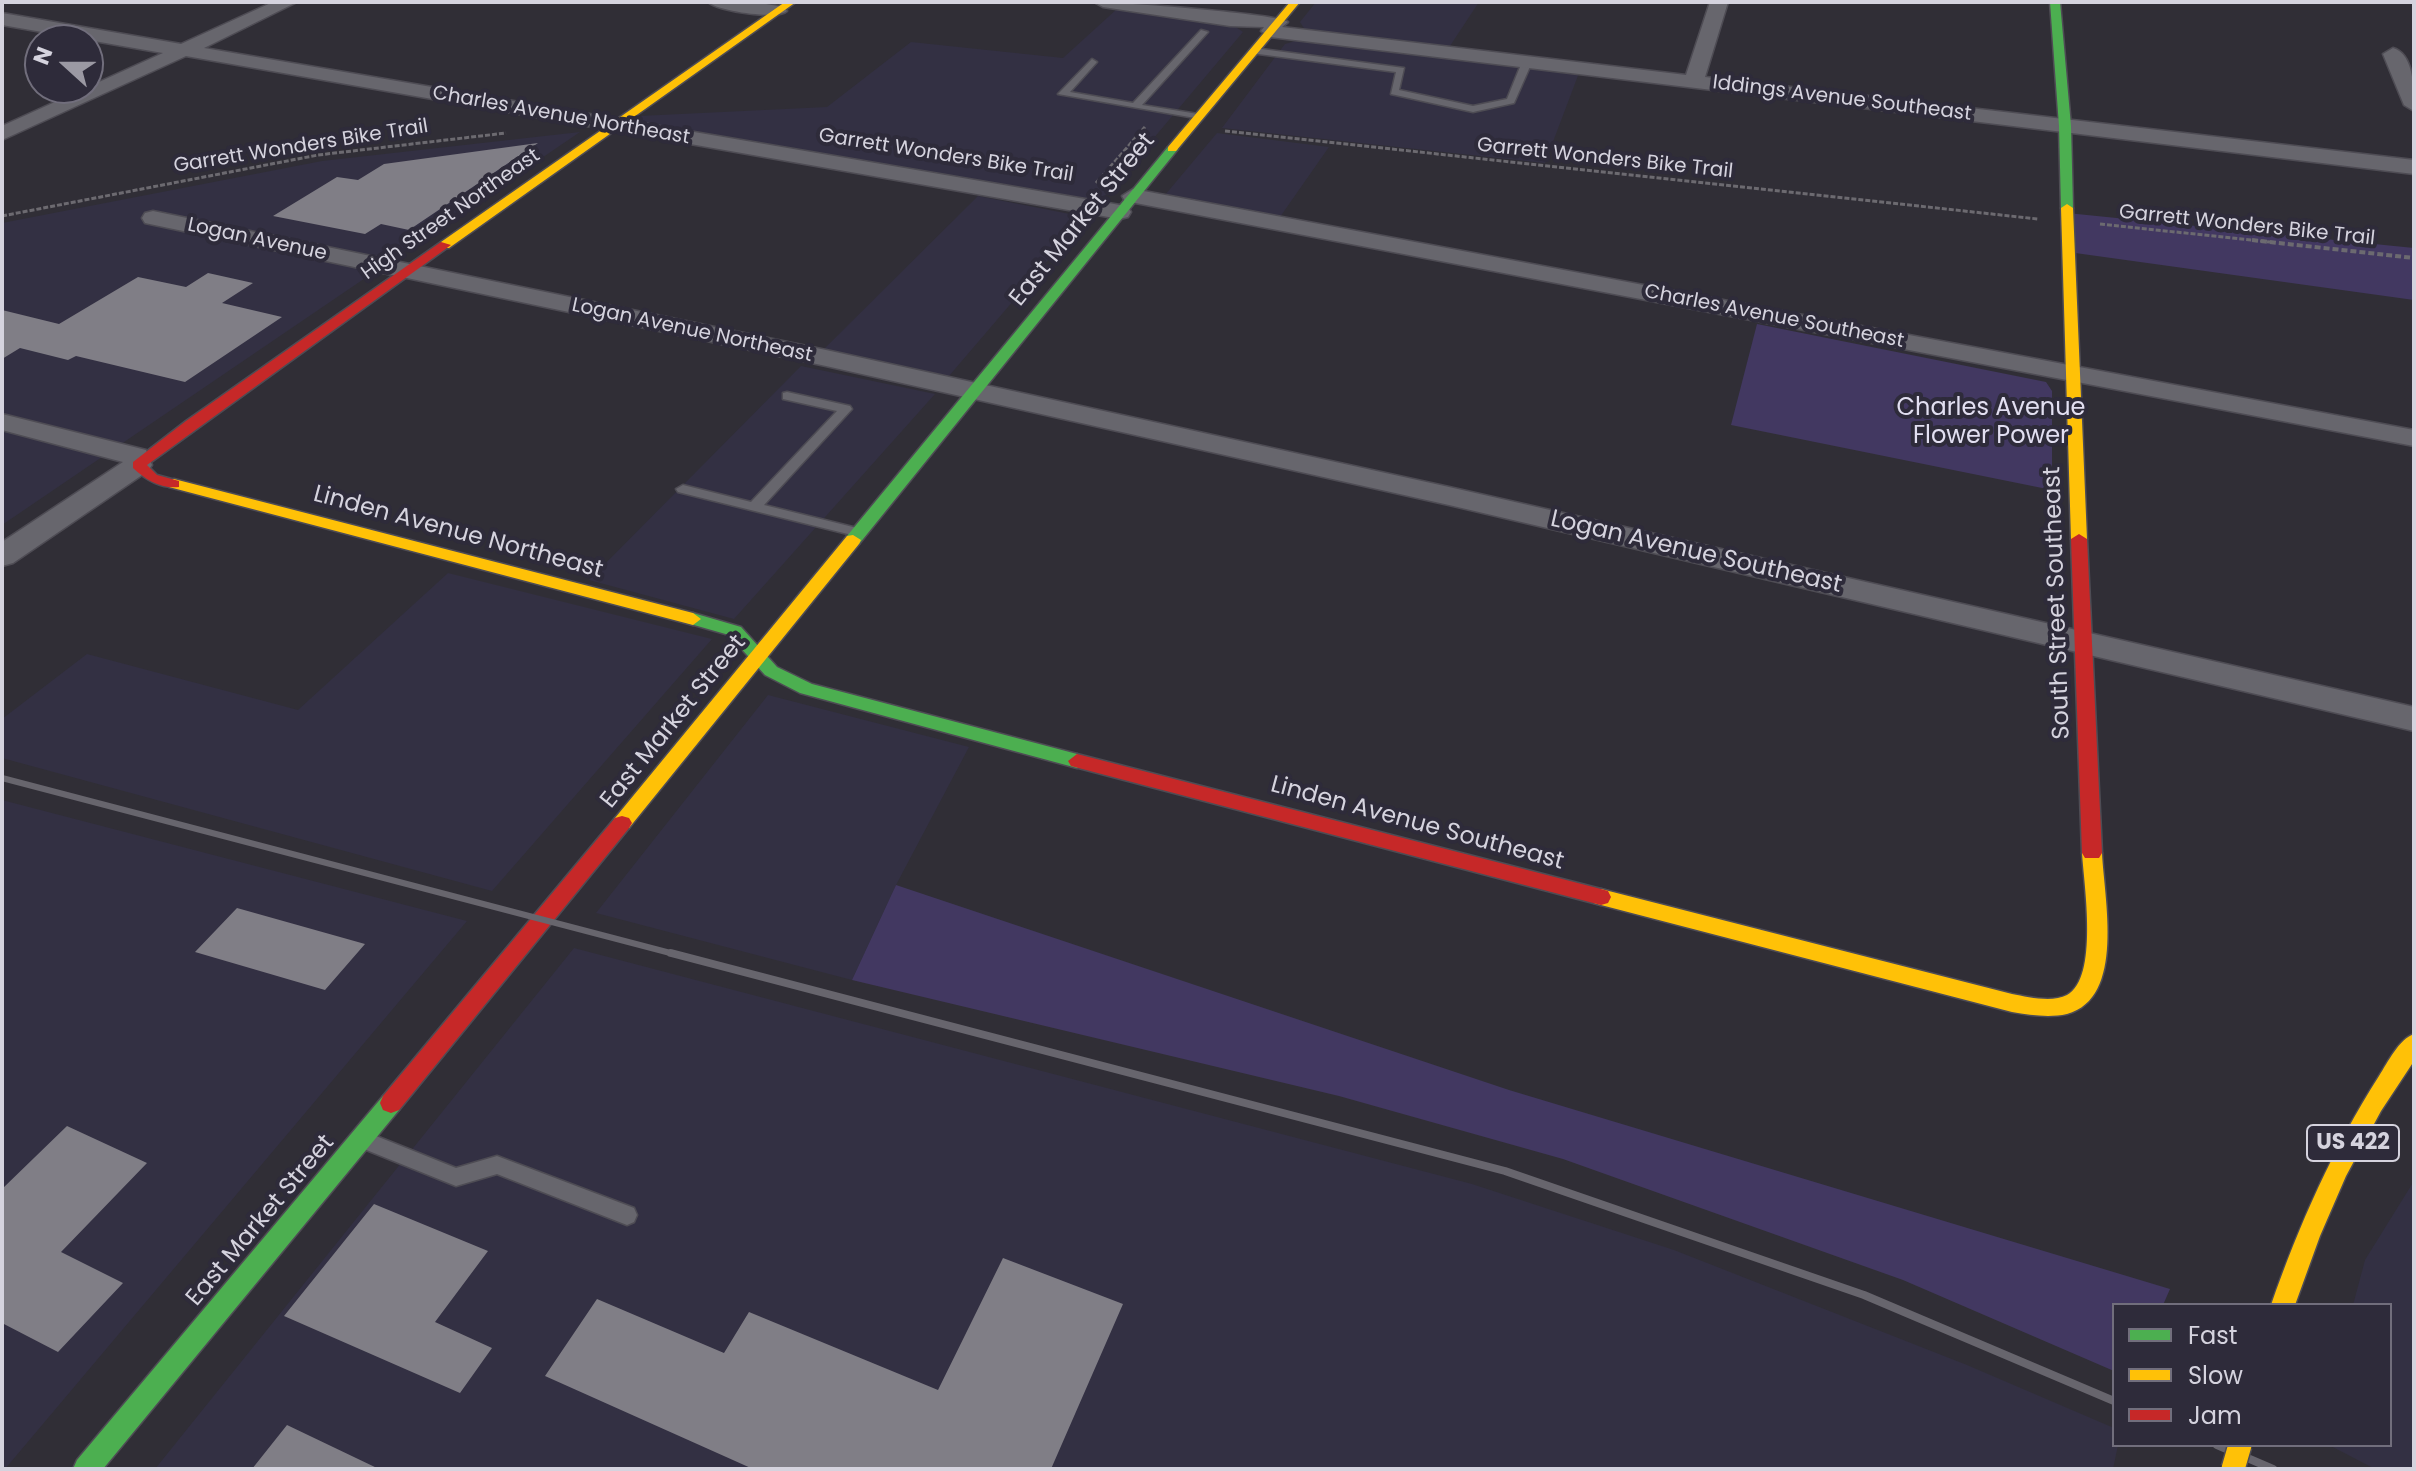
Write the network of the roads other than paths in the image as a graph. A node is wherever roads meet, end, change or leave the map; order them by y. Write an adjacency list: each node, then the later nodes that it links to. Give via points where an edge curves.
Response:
1 (288, 2): 12 (street)
2 (717, 2): 8 (street)
3 (1103, 2): 10 (street)
4 (1175, 2): 10 (street, via 1238,11)
5 (1295, 2): 10 (street, East Market Street)
6 (1719, 2): 17 (street)
7 (2055, 2): 22 (street, South Street Southeast)
8 (785, 6): 21 (street, High Street Northeast)
9 (2, 19): 12 (street, Charles Avenue Northeast)
10 (1274, 27): 13 (street, East Market Street); 16 (street, Iddings Avenue Southeast)
11 (1204, 32): 19 (lane)
12 (183, 50): 21 (street, Charles Avenue Northeast); 23 (street)
13 (1254, 51): 16 (lane, via 1401,70 1394,92 1473,109 1511,101); 20 (street, East Market Street)
14 (2393, 54): 18 (street)
15 (1092, 62): 19 (lane, via 1063,94)
16 (1527, 62): 17 (street, Iddings Avenue Southeast)
17 (1694, 82): 22 (street, Iddings Avenue Southeast)
18 (2414, 105)
19 (1136, 106): 20 (lane)
20 (1193, 122): 25 (street, East Market Street)
21 (615, 125): 25 (street, Charles Avenue Northeast); 27 (street, High Street Northeast)
22 (2065, 126): 24 (street, Iddings Avenue Southeast); 28 (street, South Street Southeast)
23 (2, 134)
24 (2414, 167)
25 (1126, 204): 28 (street, Charles Avenue Southeast); 29 (street, East Market Street)
26 (153, 218): 27 (street, Logan Avenue)
27 (408, 273): 29 (street, Logan Avenue Northeast); 33 (street, High Street Northeast)
28 (2072, 373): 32 (street, Charles Avenue Southeast); 38 (street, South Street Southeast)
29 (976, 391): 36 (street, East Market Street); 38 (street, Logan Avenue Southeast)
30 (787, 396): 35 (lane, via 846,409)
31 (2, 422): 33 (street, via 136,456)
32 (2414, 438)
33 (138, 465): 37 (street); 39 (street, Linden Avenue Northeast, via 152,478 731,629)
34 (683, 489): 35 (lane)
35 (754, 507): 36 (lane)
36 (860, 533): 39 (street, East Market Street)
37 (2, 556)
38 (2083, 643): 40 (street, Logan Avenue Southeast); 41 (street, South Street Southeast, via 2097,962 2091,988)
39 (757, 658): 41 (street, Linden Avenue Southeast, via 788,685 826,696 2012,1003 2052,1008); 43 (street, East Market Street)
40 (2414, 719)
41 (2075, 1003)
42 (2414, 1043): 45 (street, US 422, via 2382,1085 2300,1248)
43 (361, 1139): 44 (lane, via 456,1177 497,1165); 47 (street, East Market Street)
44 (627, 1215)
45 (2284, 1303)
46 (2239, 1447): 48 (street, bridge)
47 (86, 1469)
48 (2233, 1469)

